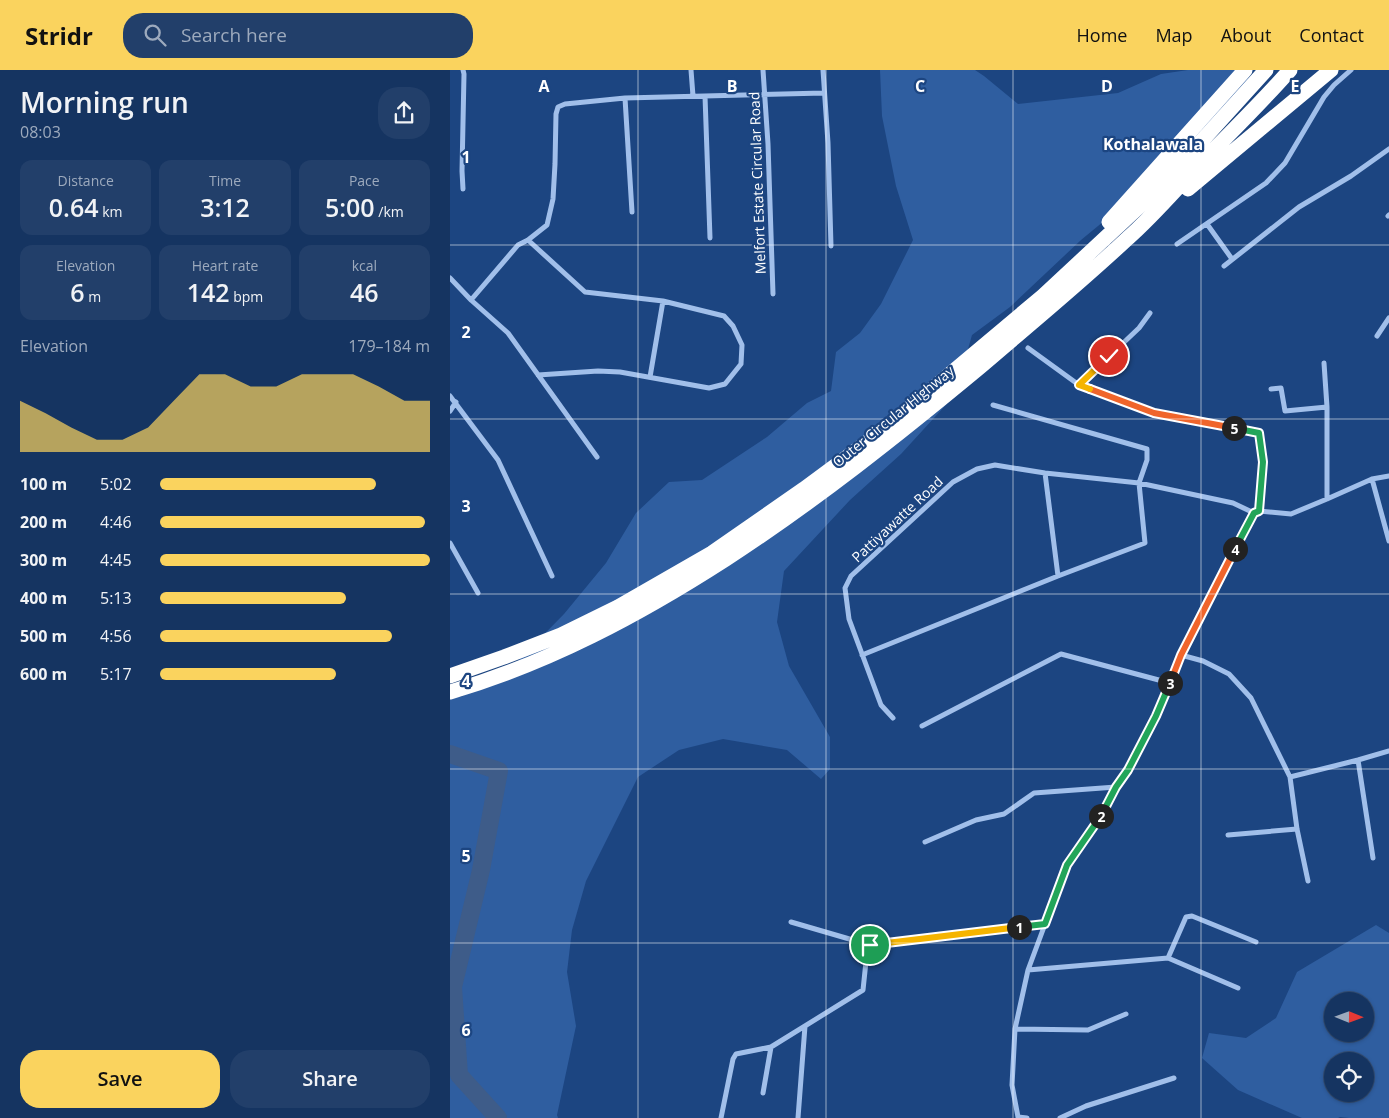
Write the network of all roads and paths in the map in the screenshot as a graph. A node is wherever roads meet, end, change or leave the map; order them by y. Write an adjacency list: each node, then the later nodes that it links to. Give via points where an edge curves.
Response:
1 (463, 70): 16 (street)
2 (691, 70): 12 (street)
3 (763, 70): 11 (street, Melfort Estate Circular Road)
4 (823, 70): 10 (street)
5 (1245, 70): 28 (highway)
6 (1266, 70): 28 (highway, Outer Circular Highway, via 1160,187)
7 (1290, 70): 19 (highway, Outer Circular Highway)
8 (1331, 70): 19 (highway)
9 (1351, 70): 18 (street, via 1324,97 1285,163 1266,183)
10 (824, 93): 11 (street); 23 (street)
11 (764, 94): 13 (street); 27 (street, Melfort Estate Circular Road)
12 (693, 96): 13 (street); 14 (street)
13 (705, 96): 20 (street)
14 (625, 98): 17 (street); 21 (street, via 558,107 553,199 547,225)
15 (1389, 149): 24 (street, via 1299,208)
16 (463, 189)
17 (632, 212)
18 (1207, 224): 22 (street); 24 (street)
19 (1131, 236): 35 (highway, Outer Circular Highway, via 1052,306)
20 (710, 238)
21 (528, 240): 29 (street, via 518,245); 30 (street, via 585,292)
22 (1177, 244)
23 (831, 246)
24 (1232, 259): 25 (street)
25 (1224, 266)
26 (450, 278): 29 (street)
27 (773, 294)
28 (1043, 296): 35 (highway, Outer Circular Highway)
29 (471, 300): 37 (street, via 508,333)
30 (662, 301): 38 (street); 38 (street, via 724,316 742,345 741,364 725,384 709,388)
31 (1150, 313): 39 (street, via 1139,328)
32 (1389, 318): 33 (street)
33 (1377, 336)
34 (1028, 348): 39 (street)
35 (987, 352): 60 (highway, Outer Circular Highway, via 804,490 712,553 618,607 561,635); 62 (highway, Outer Circular Highway, via 887,444 810,502 678,590 568,648)
36 (1324, 363): 44 (street)
37 (538, 375): 38 (street, via 598,371); 46 (street)
38 (650, 377)
39 (1079, 385): 52 (street, via 1154,413 1259,433 1263,462)
40 (1271, 389): 44 (street, via 1281,388 1285,411)
41 (450, 396): 42 (street)
42 (456, 402): 45 (street); 55 (street, via 498,460)
43 (993, 405): 50 (street, via 1147,449 1147,460)
44 (1327, 407): 51 (street)
45 (450, 411)
46 (597, 457)
47 (1045, 473): 50 (street, Pattiyawatte Road); 56 (street); 58 (street, Pattiyawatte Road, via 995,465 977,469 953,482 851,576 845,588 849,619)
48 (1389, 476): 49 (street, Pattiyawatte Road)
49 (1372, 479): 51 (street, Pattiyawatte Road); 53 (street)
50 (1139, 483): 52 (street, Pattiyawatte Road, via 1233,503); 56 (street, via 1145,543)
51 (1327, 499): 52 (street, Pattiyawatte Road, via 1291,514)
52 (1256, 512): 59 (street)
53 (1389, 541)
54 (450, 542): 57 (street)
55 (552, 576)
56 (1058, 576): 58 (street)
57 (478, 593)
58 (862, 655): 63 (street, Pattiyawatte Road, via 881,705)
59 (1181, 655): 61 (street); 67 (street, via 1203,661 1229,674 1251,698)
60 (450, 676)
61 (1170, 683): 64 (street, via 1061,654); 68 (street, via 1128,770)
62 (450, 692)
63 (893, 718)
64 (922, 726)
65 (1389, 751): 66 (street)
66 (1358, 760): 67 (street); 72 (street)
67 (1290, 777): 69 (street)
68 (1116, 787): 71 (street, via 1034,793 1004,814 976,820); 75 (street, via 1101,816 1067,865)
69 (1297, 829): 70 (street); 73 (street)
70 (1228, 835)
71 (925, 842)
72 (1373, 858)
73 (1308, 881)
74 (791, 922): 77 (street)
75 (1045, 924): 77 (street); 79 (street)
76 (1256, 942): 78 (street, via 1192,916 1186,918)
77 (870, 945): 82 (street, via 863,990)
78 (1168, 958): 79 (street); 80 (street)
79 (1028, 970): 83 (street)
80 (1238, 988)
81 (1126, 1014): 83 (street, via 1088,1030)
82 (805, 1026): 84 (street); 88 (street)
83 (1015, 1028): 89 (street, via 1012,1086)
84 (771, 1047): 86 (street); 87 (street, via 736,1054)
85 (1174, 1078): 91 (street, via 1086,1106)
86 (763, 1093)
87 (721, 1118)
88 (798, 1118)
89 (1018, 1118): 90 (street)
90 (1028, 1118)
91 (1060, 1118)

